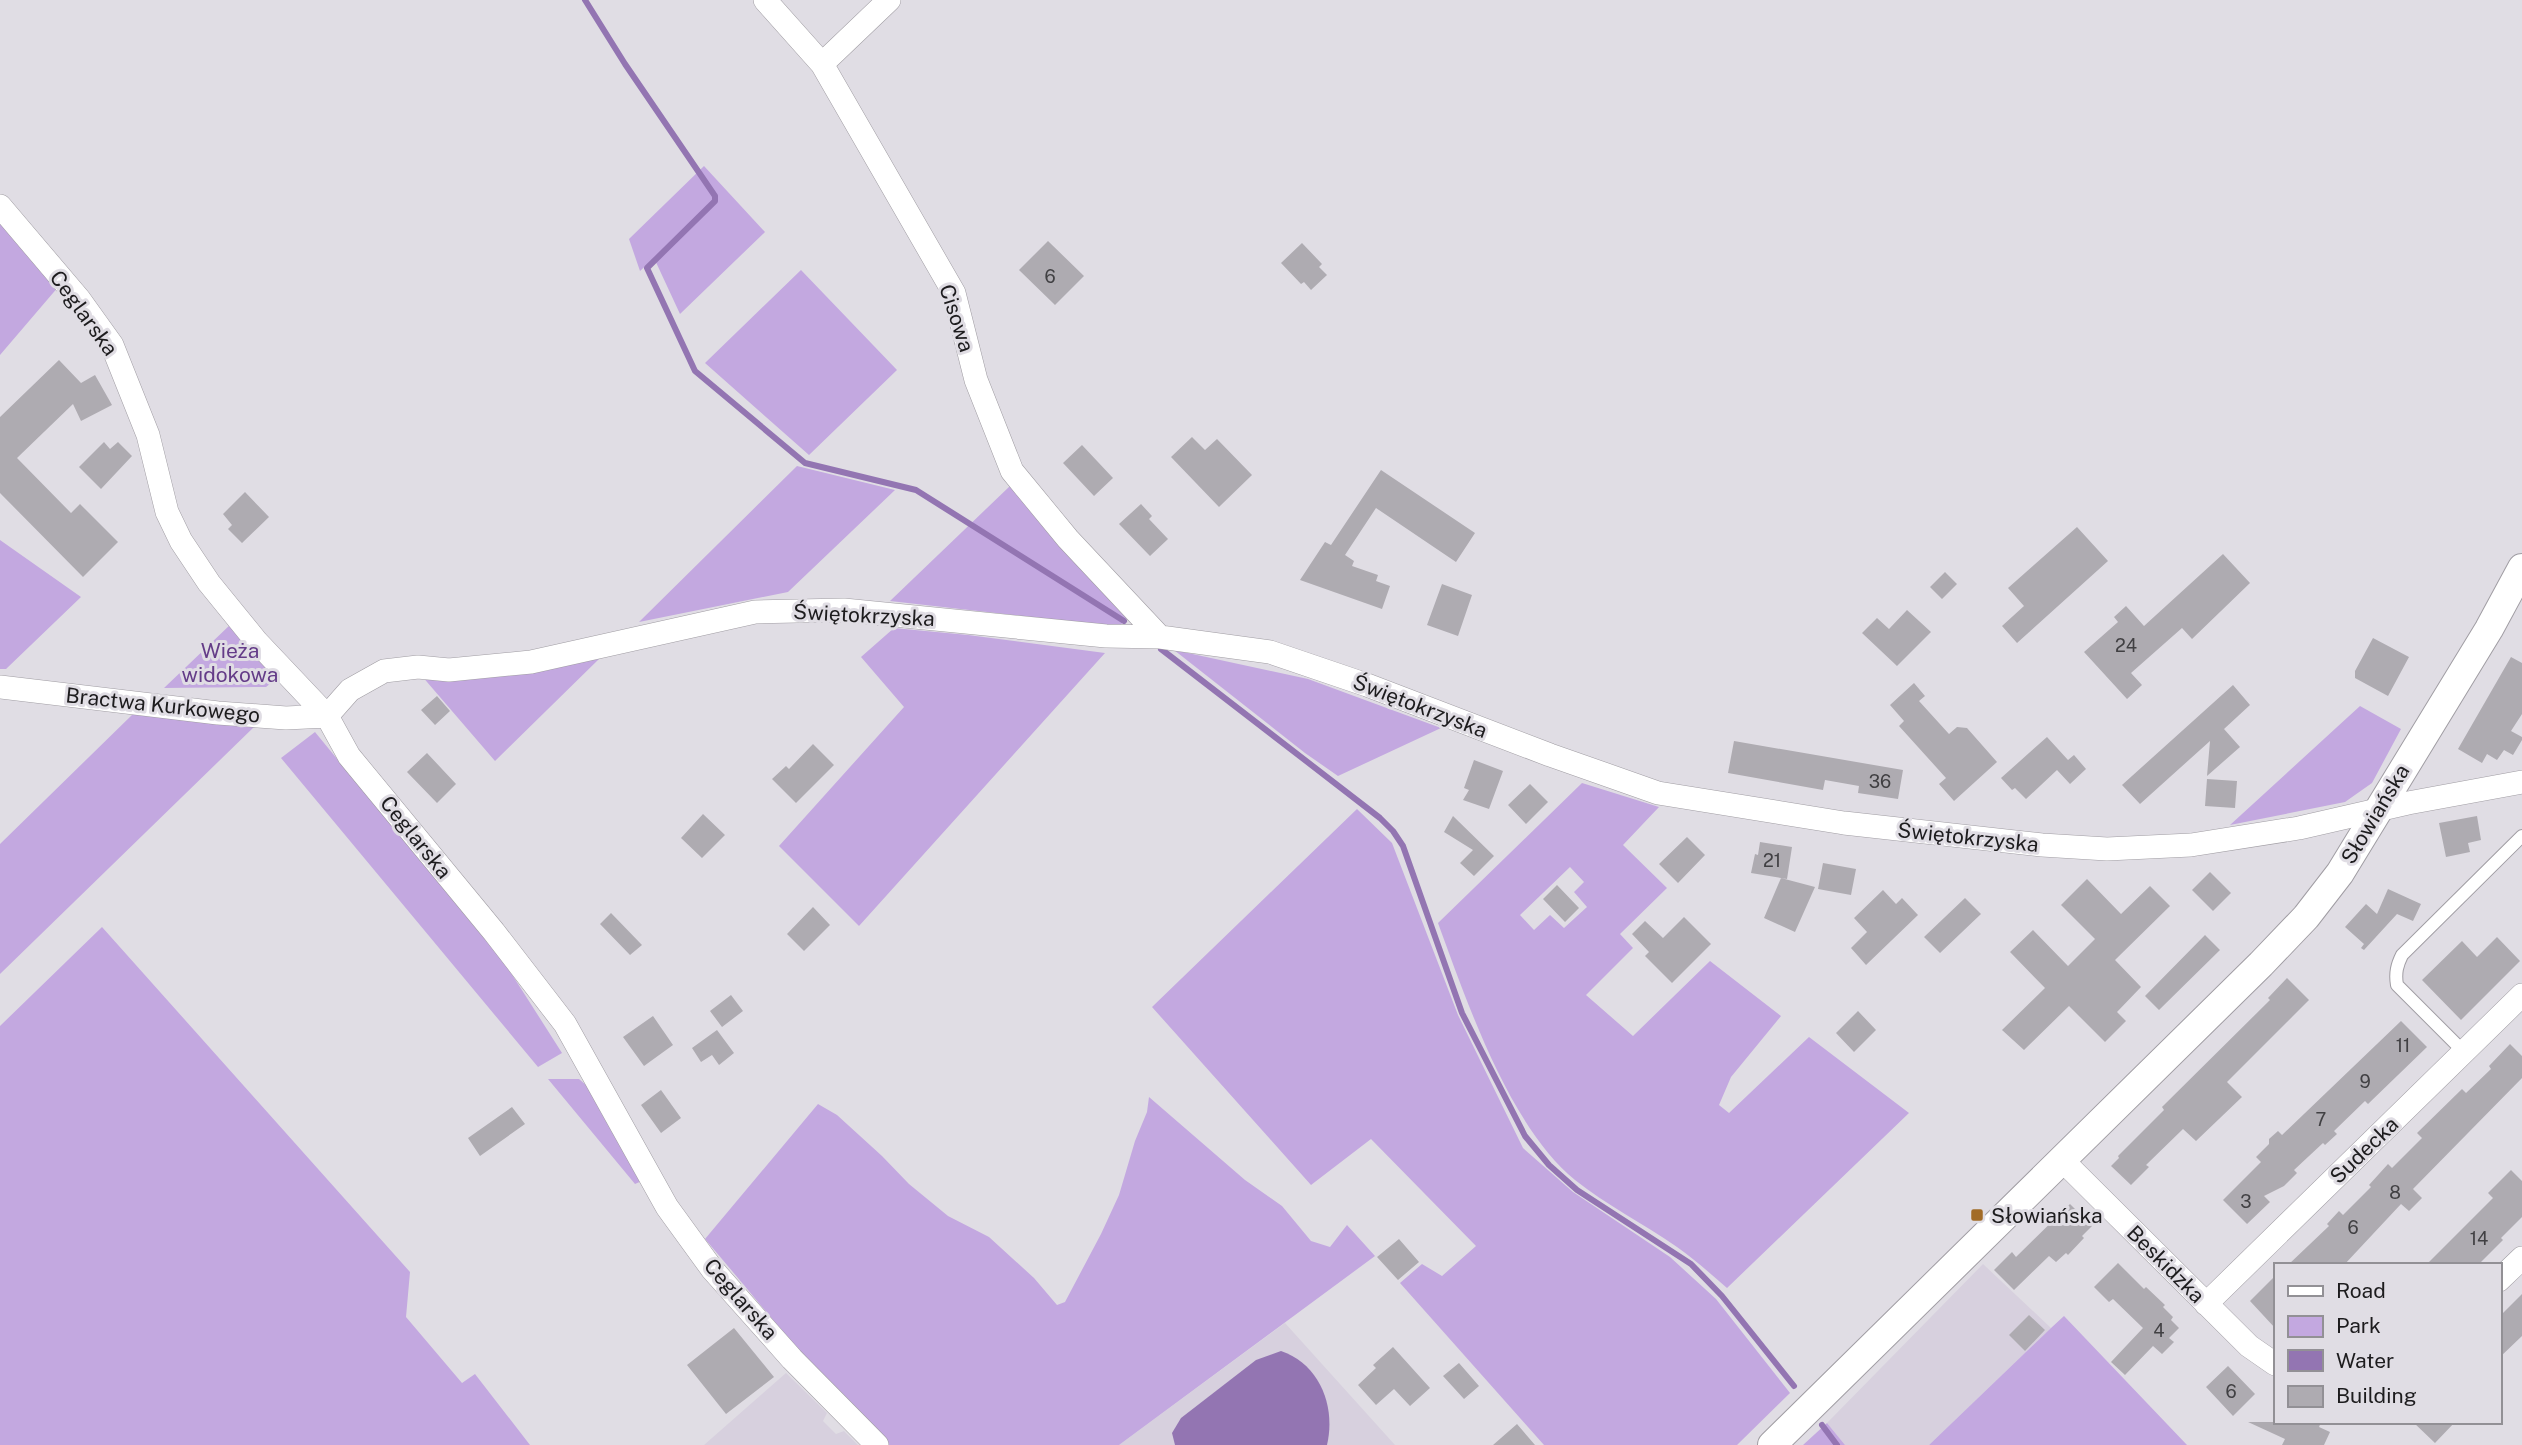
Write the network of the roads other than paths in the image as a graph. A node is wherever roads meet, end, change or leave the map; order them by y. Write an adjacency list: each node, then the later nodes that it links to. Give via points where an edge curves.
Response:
1 (765, 0): 3 (street, Cisowa)
2 (889, 0): 3 (street)
3 (822, 64): 6 (street, Cisowa, via 954,293 976,380 1012,471)
4 (0, 205): 8 (street, Ceglarska, via 112,345 148,435 167,512 181,541 257,642)
5 (2522, 568): 10 (street, Słowiańska)
6 (1156, 633): 8 (street, Świętokrzyska, via 1106,636 844,610 755,612 531,662 384,671 350,691); 10 (street, Świętokrzyska, via 1270,652 1658,793 1844,823 2107,849 2247,837)
7 (0, 687): 8 (street, Bractwa Kurkowego, via 238,704 286,718)
8 (327, 716): 19 (street, Ceglarska, via 349,756 565,1024 667,1207 712,1269)
9 (2522, 782): 10 (street, Świętokrzyska)
10 (2379, 808): 14 (street, Słowiańska, via 2340,873 2306,917)
11 (2522, 836): 13 (lane, via 2398,963 2397,985)
12 (2522, 995): 13 (street, Sudecka)
13 (2464, 1052): 17 (street, Sudecka)
14 (2061, 1160): 17 (street, Beskidzka); 20 (street, Słowiańska)
15 (2522, 1258): 16 (street)
16 (2501, 1278)
17 (2206, 1304): 18 (street, Beskidzka)
18 (2274, 1363)
19 (877, 1445)
20 (1772, 1445)

